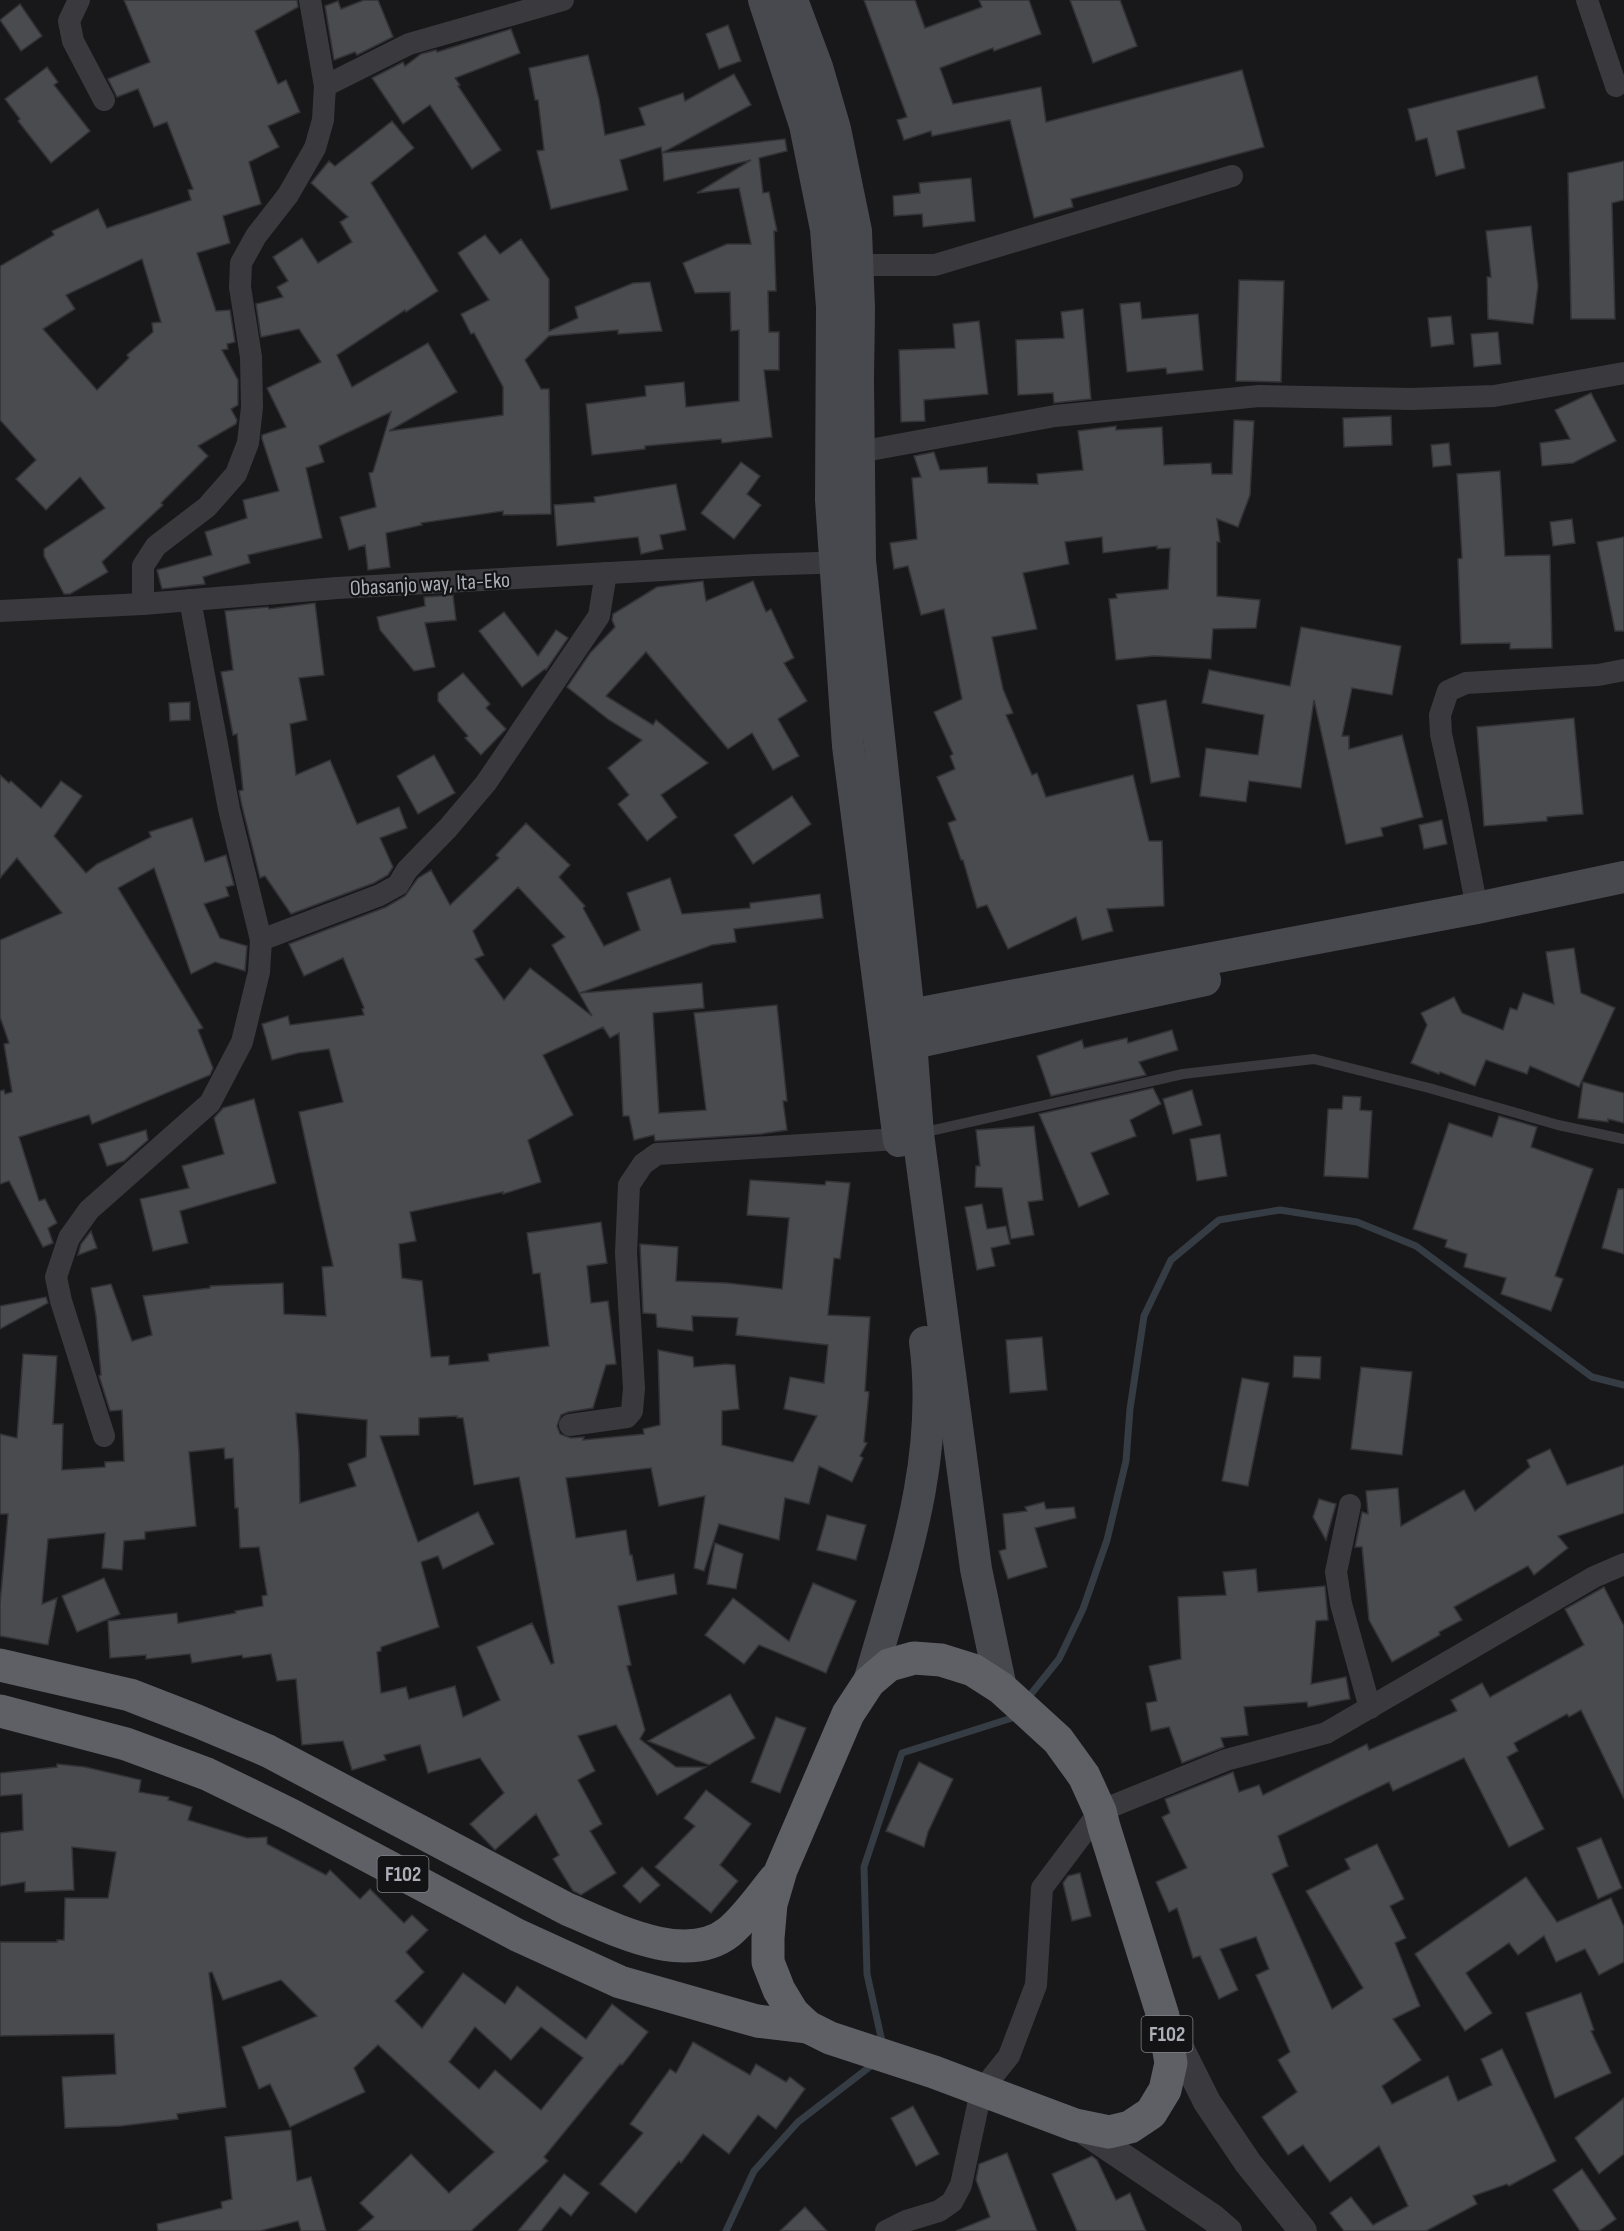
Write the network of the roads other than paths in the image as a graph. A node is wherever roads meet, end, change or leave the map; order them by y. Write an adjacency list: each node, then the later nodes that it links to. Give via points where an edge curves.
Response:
1 (79, 0): 9 (street, via 69,21 73,41)
2 (310, 0): 7 (street)
3 (563, 0): 7 (street, via 409,44)
4 (764, 0): 14 (main road, via 805,125 826,229 832,306 831,500)
5 (792, 0): 11 (main road, via 835,129 856,231)
6 (1587, 0): 8 (street)
7 (325, 86): 17 (street, via 323,120 315,148 241,263 240,287 251,357 248,443 236,474 207,507 156,546 143,566)
8 (1616, 86)
9 (104, 100)
10 (1232, 176): 11 (street, via 935,265)
11 (857, 265): 13 (main road)
12 (1624, 373): 13 (street, via 1494,396 1259,396 1054,416)
13 (859, 452): 14 (main road)
14 (848, 562): 15 (street, Obasanjo way, Ita-Eko); 24 (main road)
15 (606, 573): 16 (street, Obasanjo way, Ita-Eko); 23 (street, via 599,616 578,650 486,783 398,885)
16 (190, 600): 17 (street, Obasanjo way, Ita-Eko); 23 (street, via 229,808)
17 (143, 604): 18 (street, Obasanjo way, Ita-Eko)
18 (0, 611)
19 (1624, 670): 22 (street, via 1466,683 1448,691 1440,715 1441,734)
20 (1624, 877): 22 (main road)
21 (1624, 890): 24 (main road)
22 (1477, 908): 24 (main road)
23 (261, 940): 28 (street, via 259,972 242,1042 210,1103 89,1210 69,1238 56,1277)
24 (897, 1032): 25 (main road)
25 (908, 1136): 26 (lane, via 1183,1074 1314,1059); 27 (street, via 657,1154 643,1164 629,1185 626,1253 632,1411 627,1417); 32 (main road, via 928,1364 925,1468 914,1525); 33 (main road, via 976,1569)
26 (1624, 1139)
27 (570, 1425)
28 (104, 1436)
29 (1350, 1505): 34 (street, via 1336,1572)
30 (1624, 1564): 34 (street, via 1594,1576)
31 (0, 1665): 37 (highway, F102, via 130,1695 268,1751 567,1909 662,1945 700,1946 728,1933)
32 (868, 1682): 33 (highway, F102, via 889,1665 914,1659 941,1660 973,1670); 37 (highway, F102, via 848,1714)
33 (1001, 1688): 36 (highway, F102, via 1058,1740 1084,1776)
34 (1370, 1708): 36 (street, via 1326,1733 1226,1760)
35 (0, 1711): 39 (highway, F102, via 126,1744 207,1774 518,1935 620,1982 757,2021)
36 (1100, 1811): 38 (highway, F102); 40 (street, via 1042,1888 1036,1985 1009,2056)
37 (781, 1870): 39 (highway, F102, via 771,1905 768,1962 793,2013)
38 (1163, 2016): 41 (highway, F102, via 1171,2063 1165,2090 1151,2113 1130,2127 1108,2132); 44 (street, F102, via 1208,2102 1248,2163)
39 (808, 2027): 40 (highway, F102)
40 (981, 2091): 41 (highway, F102); 42 (street, via 961,2185 952,2202 939,2211)
41 (1075, 2125): 43 (street, F102)
42 (886, 2231)
43 (1228, 2231)
44 (1303, 2231)

